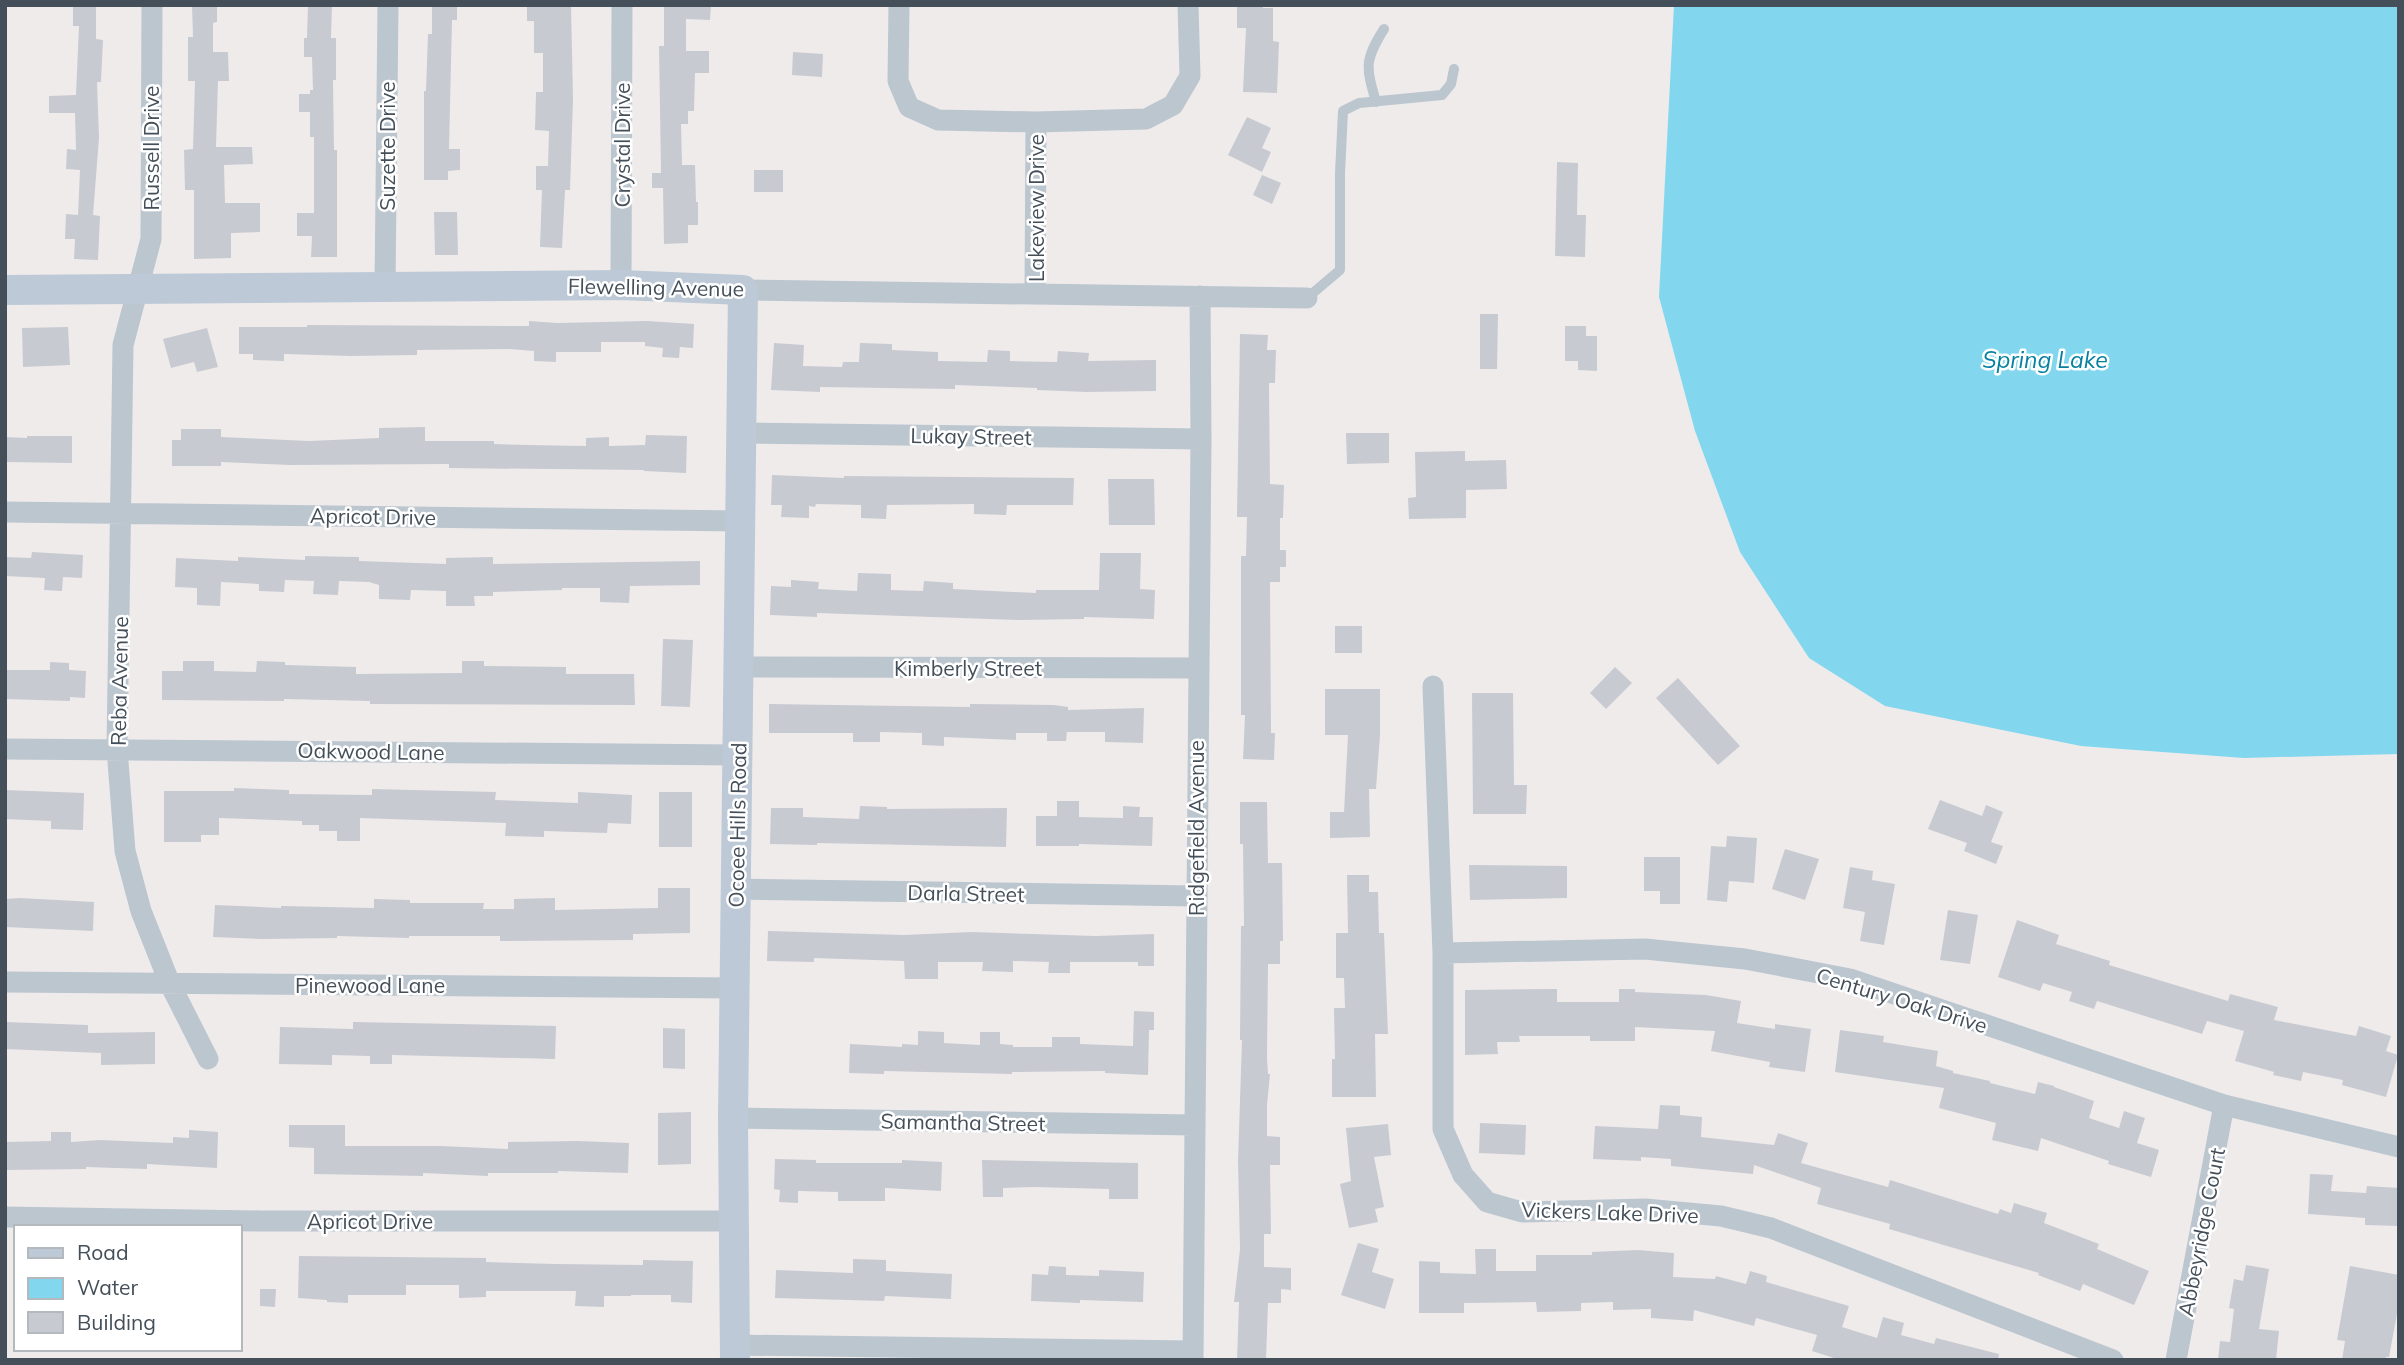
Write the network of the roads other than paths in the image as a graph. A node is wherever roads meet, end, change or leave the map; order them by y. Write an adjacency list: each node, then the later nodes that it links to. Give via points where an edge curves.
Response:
1 (152, 5): 12 (street, Russell Drive, via 151,239)
2 (388, 5): 11 (street, Suzette Drive)
3 (622, 5): 10 (street, Crystal Drive)
4 (899, 5): 9 (street, Lakeview Drive, via 898,81 909,107 938,120)
5 (1188, 5): 9 (street, Lakeview Drive, via 1190,76 1173,105 1146,119)
6 (1384, 29): 8 (lane, via 1369,55)
7 (1454, 69): 8 (lane, via 1451,84 1442,95)
8 (1376, 102): 17 (lane, via 1359,103 1343,111 1340,270)
9 (1036, 122): 15 (street, Lakeview Drive)
10 (621, 285): 11 (street, Flewelling Avenue); 14 (street, Flewelling Avenue)
11 (386, 287): 12 (street, Flewelling Avenue)
12 (138, 289): 13 (street, Flewelling Avenue); 21 (street, Reba Avenue, via 123,345)
13 (5, 290)
14 (743, 290): 15 (street, Flewelling Avenue); 18 (street, Ocoee Hills Road)
15 (1035, 294): 16 (street, Flewelling Avenue)
16 (1200, 296): 17 (street, Flewelling Avenue); 19 (street, Ridgefield Avenue)
17 (1307, 298)
18 (742, 433): 19 (street, Lukay Street); 22 (street, Ocoee Hills Road)
19 (1201, 439): 24 (street, Ridgefield Avenue)
20 (5, 512): 21 (street, Apricot Drive)
21 (121, 513): 22 (street, Apricot Drive); 27 (street, Reba Avenue)
22 (741, 521): 23 (street, Ocoee Hills Road)
23 (739, 667): 24 (street, Kimberly Street); 28 (street, Ocoee Hills Road)
24 (1198, 668): 30 (street, Ridgefield Avenue)
25 (1433, 685): 31 (street, Vickers Lake Drive)
26 (5, 749): 27 (street, Oakwood Lane)
27 (117, 749): 28 (street, Oakwood Lane); 33 (street, Reba Avenue, via 125,852 141,911)
28 (737, 755): 29 (street, Ocoee Hills Road)
29 (736, 889): 30 (street, Darla Street); 34 (street, Ocoee Hills Road)
30 (1195, 896): 38 (street, Ridgefield Avenue)
31 (1443, 953): 36 (street, Century Oak Drive, via 1644,950 1745,958 1850,979); 44 (street, Vickers Lake Drive, via 1443,1129 1463,1175 1487,1202 1522,1212 1645,1209 1721,1216 1771,1228)
32 (5, 982): 33 (street, Pinewood Lane)
33 (170, 984): 34 (street, Pinewood Lane); 35 (street, Reba Avenue)
34 (736, 988): 37 (street, Ocoee Hills Road)
35 (208, 1059)
36 (2224, 1105): 39 (street, Century Oak Drive); 45 (street, Abbeyridge Court)
37 (733, 1118): 38 (street, Samantha Street); 41 (street, Ocoee Hills Road)
38 (1194, 1125): 43 (street, Ridgefield Avenue)
39 (2399, 1147)
40 (5, 1217): 41 (street, Apricot Drive)
41 (734, 1221): 42 (street, Ocoee Hills Road)
42 (735, 1353): 43 (street)
43 (1192, 1356)
44 (2113, 1360)
45 (2176, 1360)

